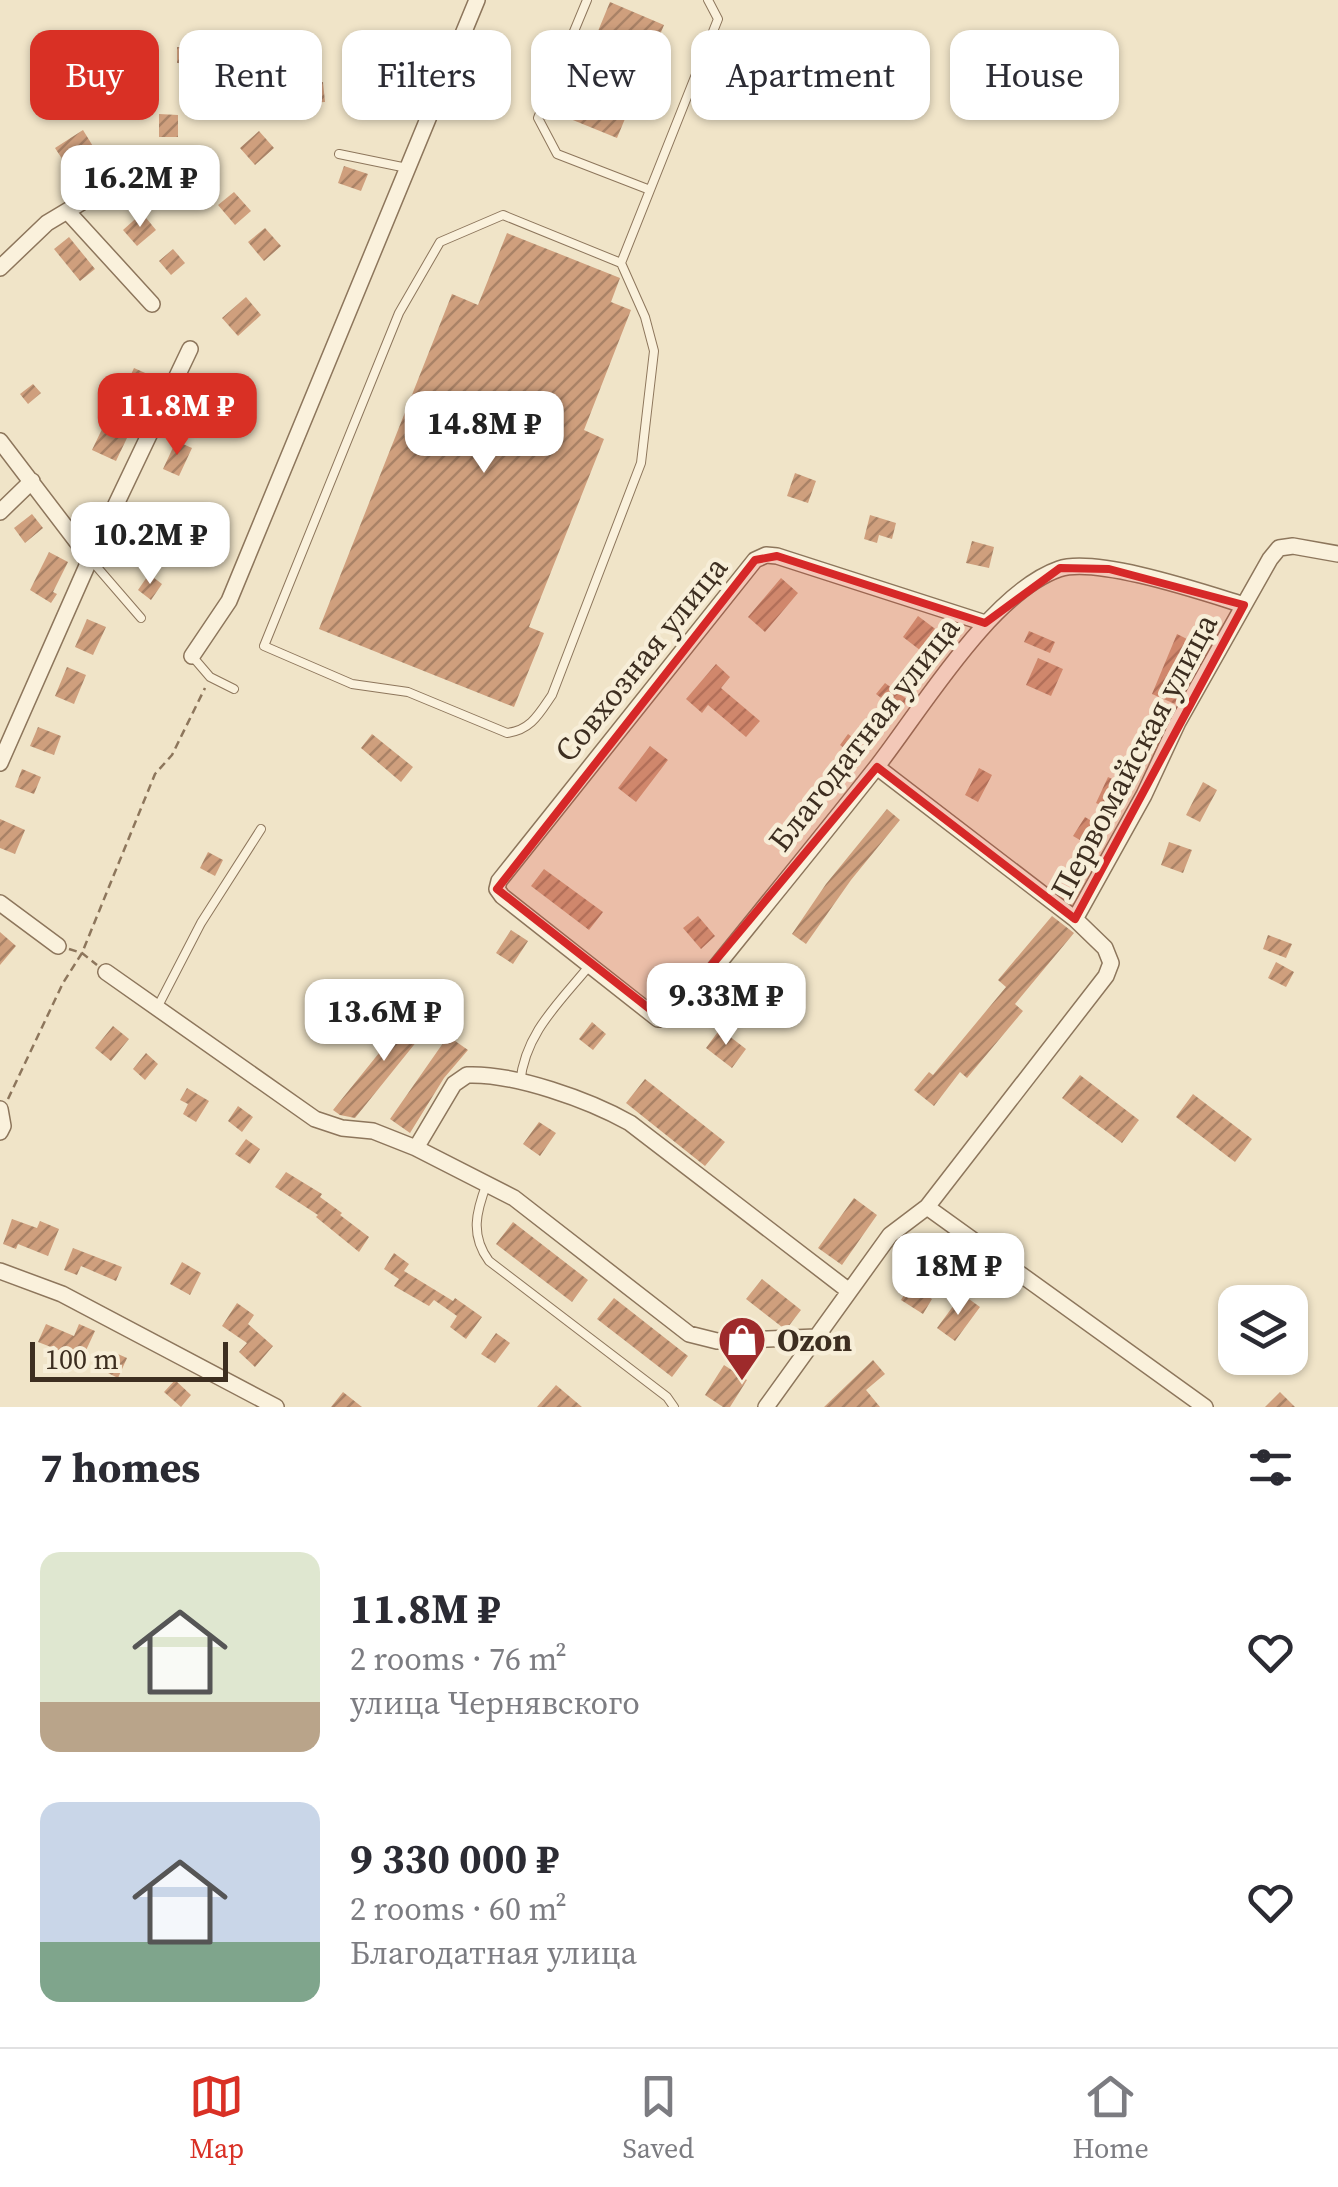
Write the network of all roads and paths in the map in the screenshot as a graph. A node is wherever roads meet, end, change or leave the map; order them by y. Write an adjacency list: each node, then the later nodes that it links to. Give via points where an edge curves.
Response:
1 (477, 0): 6 (street)
2 (587, 0): 7 (lane, via 538,118 557,154)
3 (708, 0): 7 (lane, via 718,19)
4 (340, 154): 6 (lane)
5 (203, 158): 8 (street, via 139,168)
6 (407, 168): 21 (street, via 229,600)
7 (650, 190): 9 (lane)
8 (67, 211): 10 (street); 11 (street)
9 (621, 263): 9 (lane, via 503,214 440,242 399,313 264,646 352,684 408,692 507,733 534,722 552,694 641,463 654,352)
10 (0, 268)
11 (152, 304)
12 (190, 348): 17 (street)
13 (0, 441): 14 (street)
14 (32, 481): 15 (street); 17 (street)
15 (0, 512)
16 (1338, 554): 18 (street, Первомайская улица, via 1279,548)
17 (90, 559): 19 (lane); 24 (street)
18 (1244, 605): 20 (street, Благодатная улица, via 1125,572 1060,568); 28 (street, Первомайская улица)
19 (141, 618)
20 (985, 623): 25 (street, Благодатная улица); 31 (street, Совхозная улица, via 777,556 755,560 499,881 502,896)
21 (192, 656): 22 (lane)
22 (210, 678): 23 (lane); 30 (path, via 172,755 155,774)
23 (234, 690)
24 (0, 763)
25 (877, 767): 28 (street); 31 (street, Благодатная улица, via 674,1018 658,1019)
26 (261, 829): 33 (lane)
27 (0, 903): 29 (street)
28 (1075, 919): 39 (street, Первомайская улица, via 1105,948 1111,962 1106,976)
29 (58, 946): 30 (path)
30 (82, 953): 32 (path); 35 (path)
31 (590, 965): 34 (lane, via 532,1038)
32 (106, 972): 33 (street)
33 (156, 1008): 37 (street, via 315,1119)
34 (520, 1083): 37 (street, via 466,1075); 41 (street, via 630,1123)
35 (1, 1111): 36 (street)
36 (0, 1132)
37 (416, 1148): 38 (street)
38 (487, 1183): 42 (street, via 555,1227 689,1334 716,1341); 44 (lane, via 476,1227 488,1261)
39 (928, 1207): 41 (street, Первомайская улица, via 890,1235); 46 (street)
40 (0, 1271): 43 (street, via 62,1294)
41 (849, 1291): 42 (street, Первомайская улица)
42 (816, 1337): 45 (street, Первомайская улица)
43 (276, 1407)
44 (674, 1407)
45 (766, 1407)
46 (1204, 1407)

